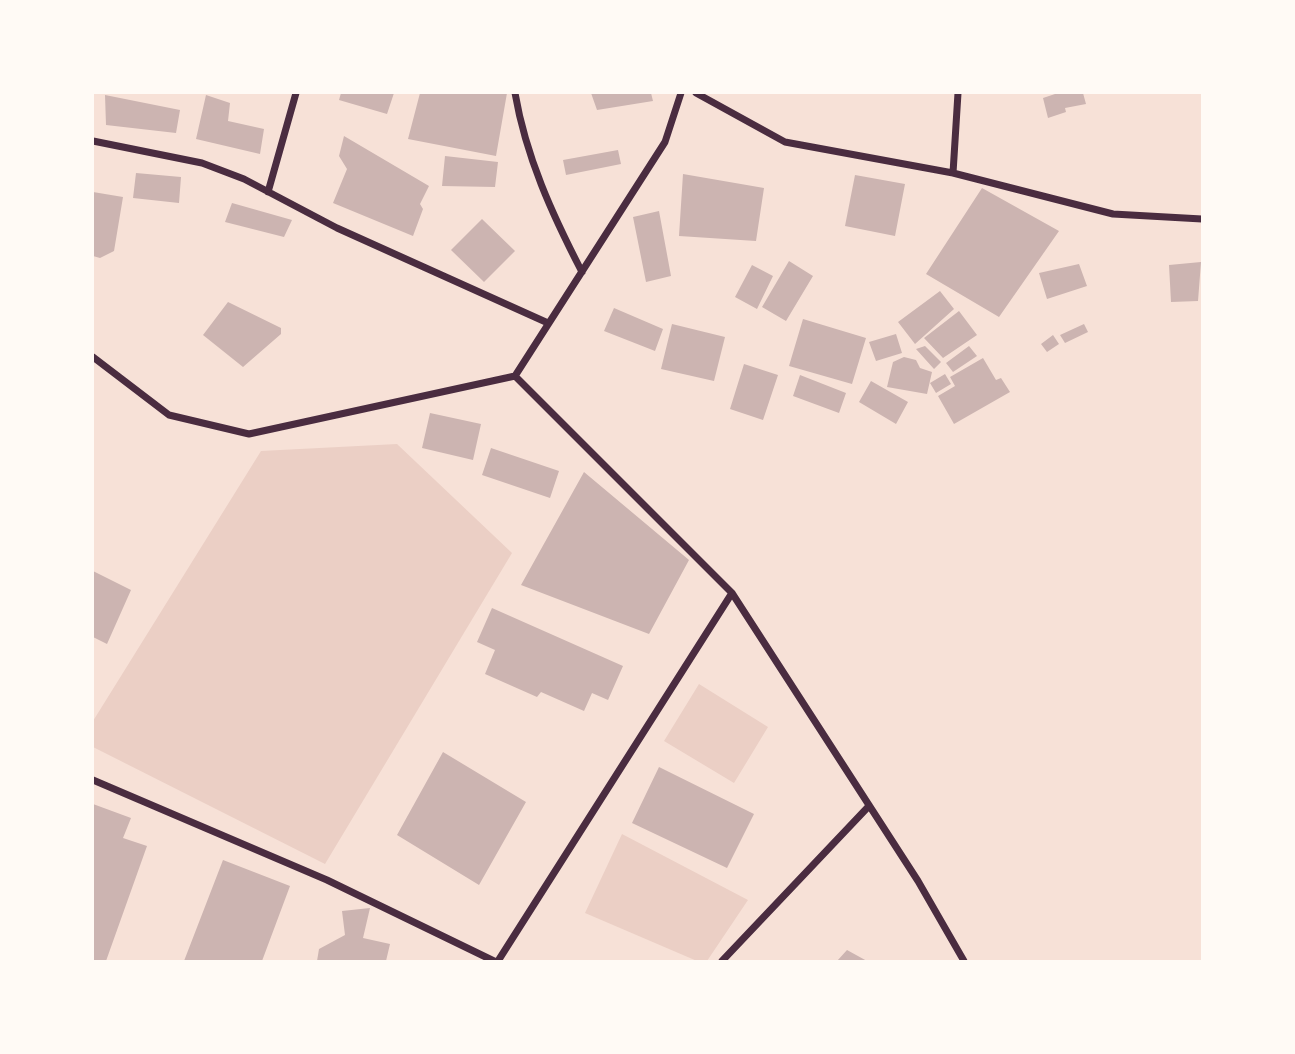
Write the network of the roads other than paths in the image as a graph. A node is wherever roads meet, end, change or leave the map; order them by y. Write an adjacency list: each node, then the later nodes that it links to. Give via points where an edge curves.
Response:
1 (296, 93): 8 (street)
2 (515, 93): 10 (street, via 523,136 550,210)
3 (681, 93): 10 (street, via 666,142)
4 (696, 93): 7 (street, via 785,142)
5 (958, 93): 7 (street)
6 (93, 141): 8 (street, via 202,163)
7 (953, 173): 9 (street, via 1113,214)
8 (268, 192): 11 (street)
9 (1202, 219)
10 (582, 272): 11 (street)
11 (548, 323): 13 (street)
12 (93, 357): 13 (street, via 169,415 249,434)
13 (514, 376): 14 (street)
14 (732, 593): 16 (street); 17 (street)
15 (93, 780): 17 (street, via 327,880)
16 (869, 807): 18 (street); 19 (street)
17 (496, 961)
18 (722, 961)
19 (964, 961)

